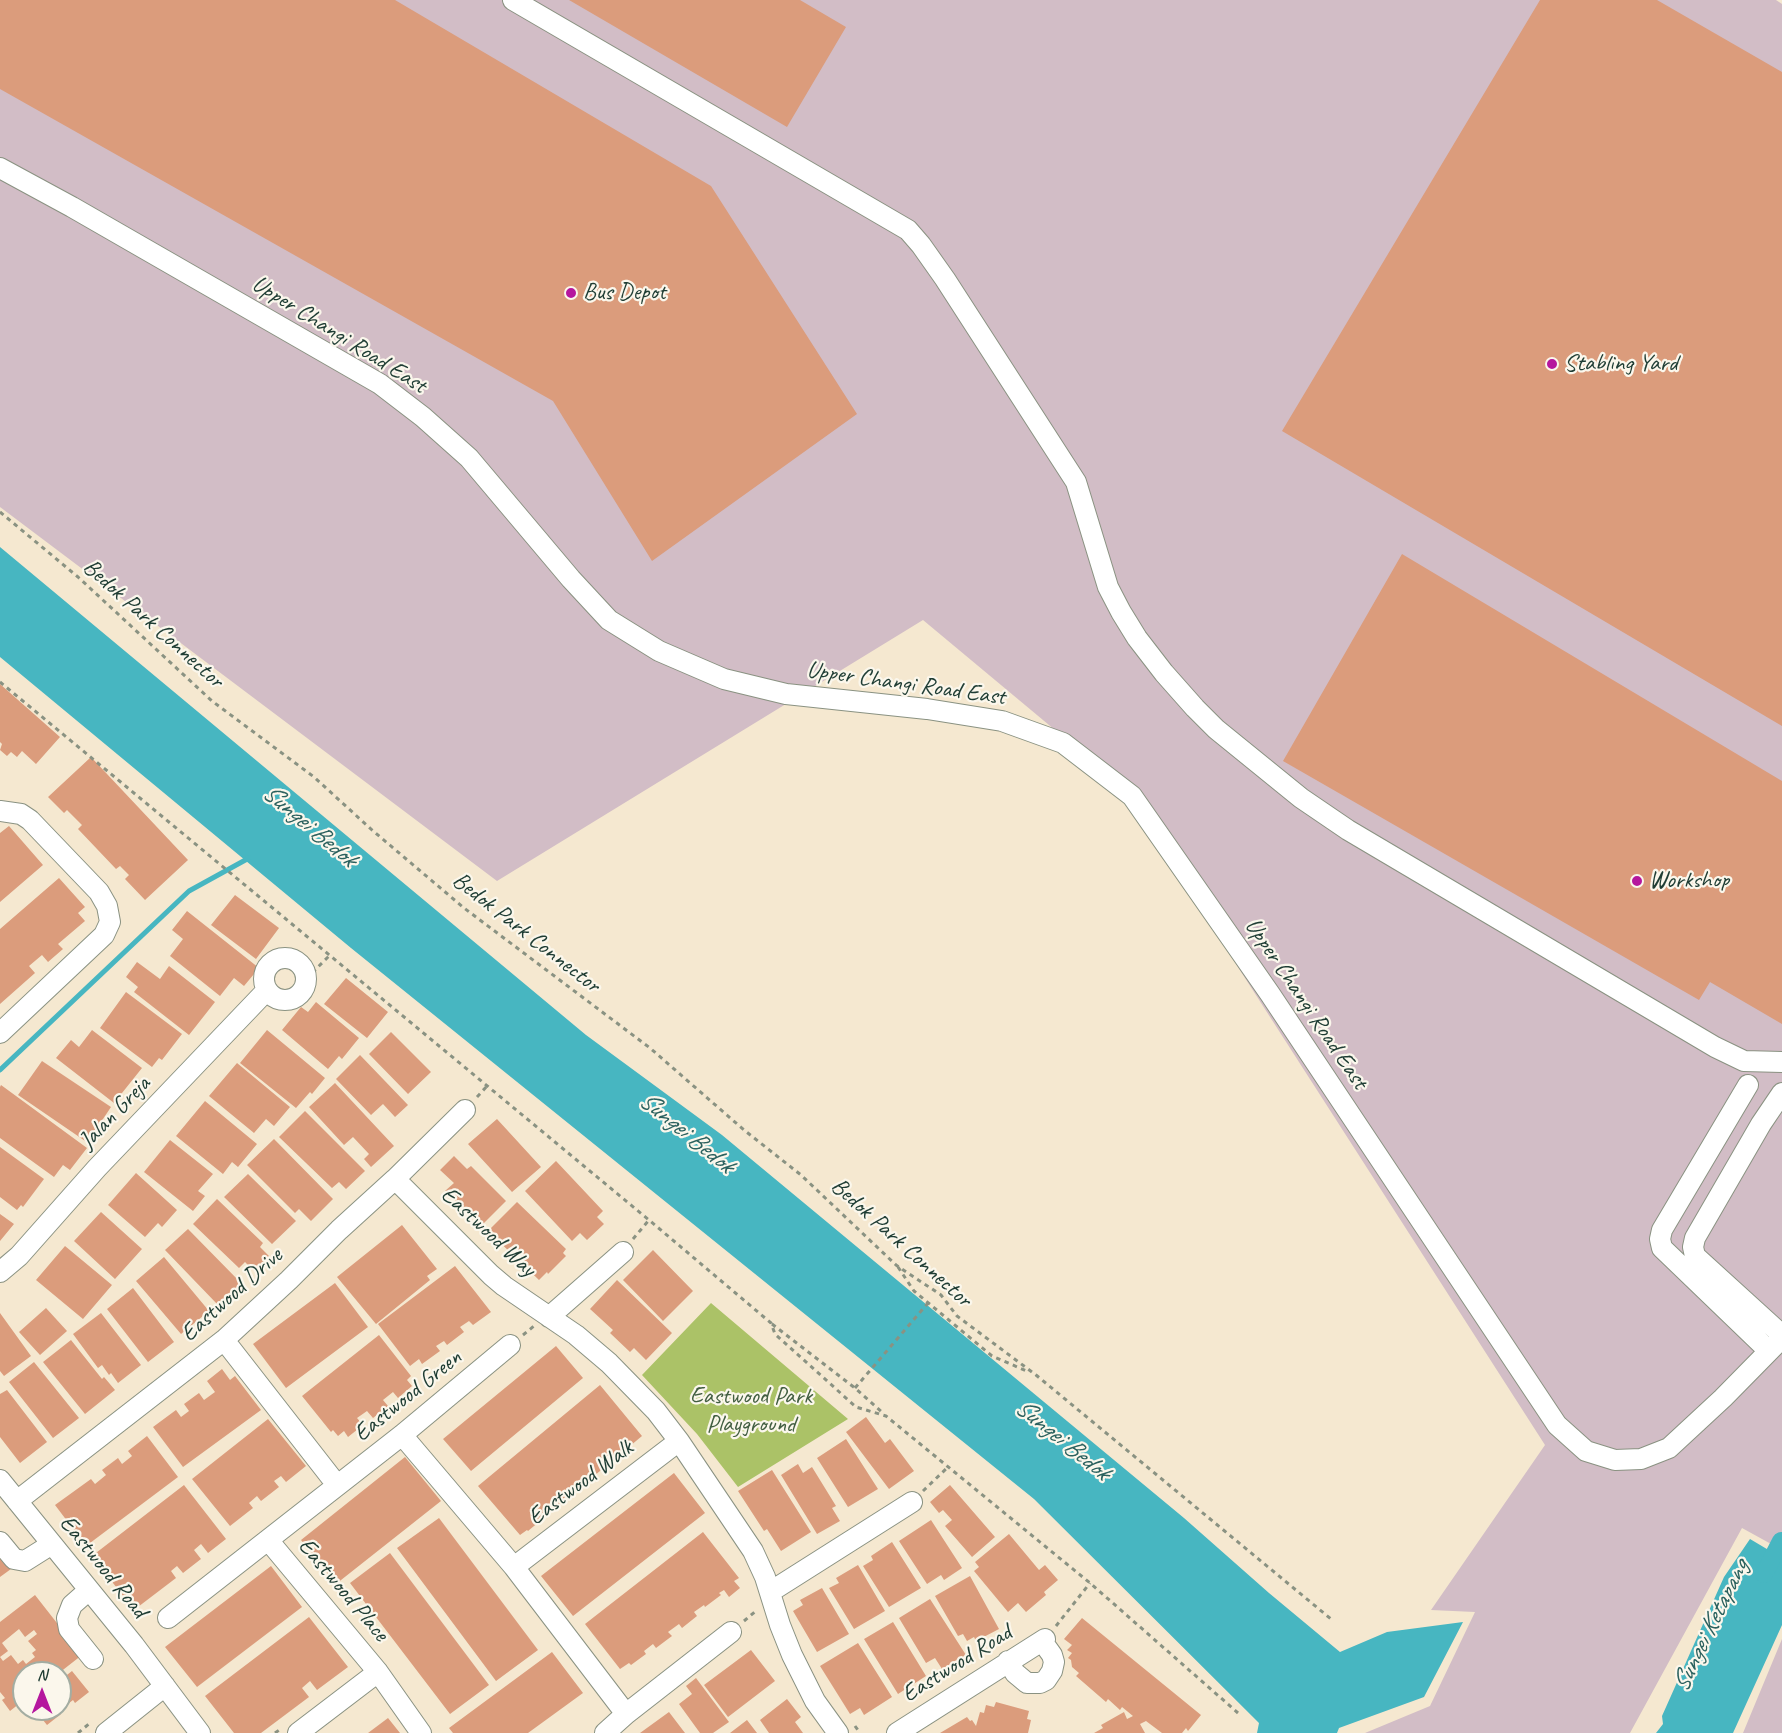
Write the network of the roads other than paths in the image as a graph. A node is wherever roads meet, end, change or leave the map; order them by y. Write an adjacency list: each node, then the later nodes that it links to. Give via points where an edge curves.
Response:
1 (513, 0): 6 (street, via 908,230 945,279 1076,482 1108,587 1137,638 1216,729 1340,825 1715,1047 1744,1061)
2 (0, 168): 15 (street, Upper Changi Road East, via 380,384 469,458 609,620 659,651 724,679 786,694 1002,721 1063,742 1132,796 1270,994 1557,1425 1586,1451 1615,1460 1641,1459 1669,1448)
3 (0, 811): 5 (street, via 21,814 30,820 99,892 110,922 104,935)
4 (267, 990): 4 (street, via 278,999 291,999 302,991 305,972 297,962 277,960 266,970); 12 (street, Jalan Greja)
5 (0, 1033)
6 (1782, 1062)
7 (1748, 1085): 15 (street, via 1660,1239 1662,1248)
8 (1782, 1093): 15 (street, via 1693,1246 1695,1256)
9 (465, 1110): 10 (street, Eastwood Drive)
10 (396, 1179): 13 (street, Eastwood Way); 14 (street, Eastwood Drive)
11 (623, 1252): 13 (street)
12 (0, 1272)
13 (541, 1322): 18 (street, Eastwood Way, via 576,1335 609,1363 656,1411)
14 (224, 1340): 20 (street); 21 (street, Eastwood Drive)
15 (1778, 1342)
16 (510, 1345): 17 (street, Eastwood Green)
17 (402, 1435): 20 (street, Eastwood Green); 26 (street)
18 (679, 1442): 26 (street, Eastwood Walk); 28 (street, Eastwood Way, via 759,1562)
19 (0, 1480): 21 (street, Eastwood Road)
20 (337, 1485): 23 (street, Eastwood Green)
21 (17, 1501): 25 (street, Eastwood Road)
22 (912, 1502): 28 (street)
23 (268, 1540): 29 (street, Eastwood Green); 33 (street, Eastwood Place)
24 (0, 1542): 25 (street, via 14,1559 25,1562)
25 (52, 1544): 27 (street, Eastwood Road)
26 (514, 1567): 35 (street)
27 (89, 1590): 31 (street, via 72,1605 67,1618 69,1629); 34 (street, Eastwood Road)
28 (762, 1597): 41 (street, Eastwood Way, via 780,1625 815,1701)
29 (168, 1618)
30 (731, 1632): 35 (street)
31 (93, 1659)
32 (1008, 1661): 32 (street, Eastwood Road, via 1044,1640 1054,1662 1046,1680 1027,1683); 42 (street, Eastwood Road)
33 (378, 1672): 38 (street, Eastwood Place); 39 (street, Eastwood Place)
34 (165, 1686): 36 (street); 37 (street, Eastwood Road)
35 (626, 1714): 40 (street)
36 (106, 1733)
37 (200, 1733)
38 (298, 1733)
39 (421, 1733)
40 (605, 1733)
41 (838, 1733)
42 (897, 1733)

